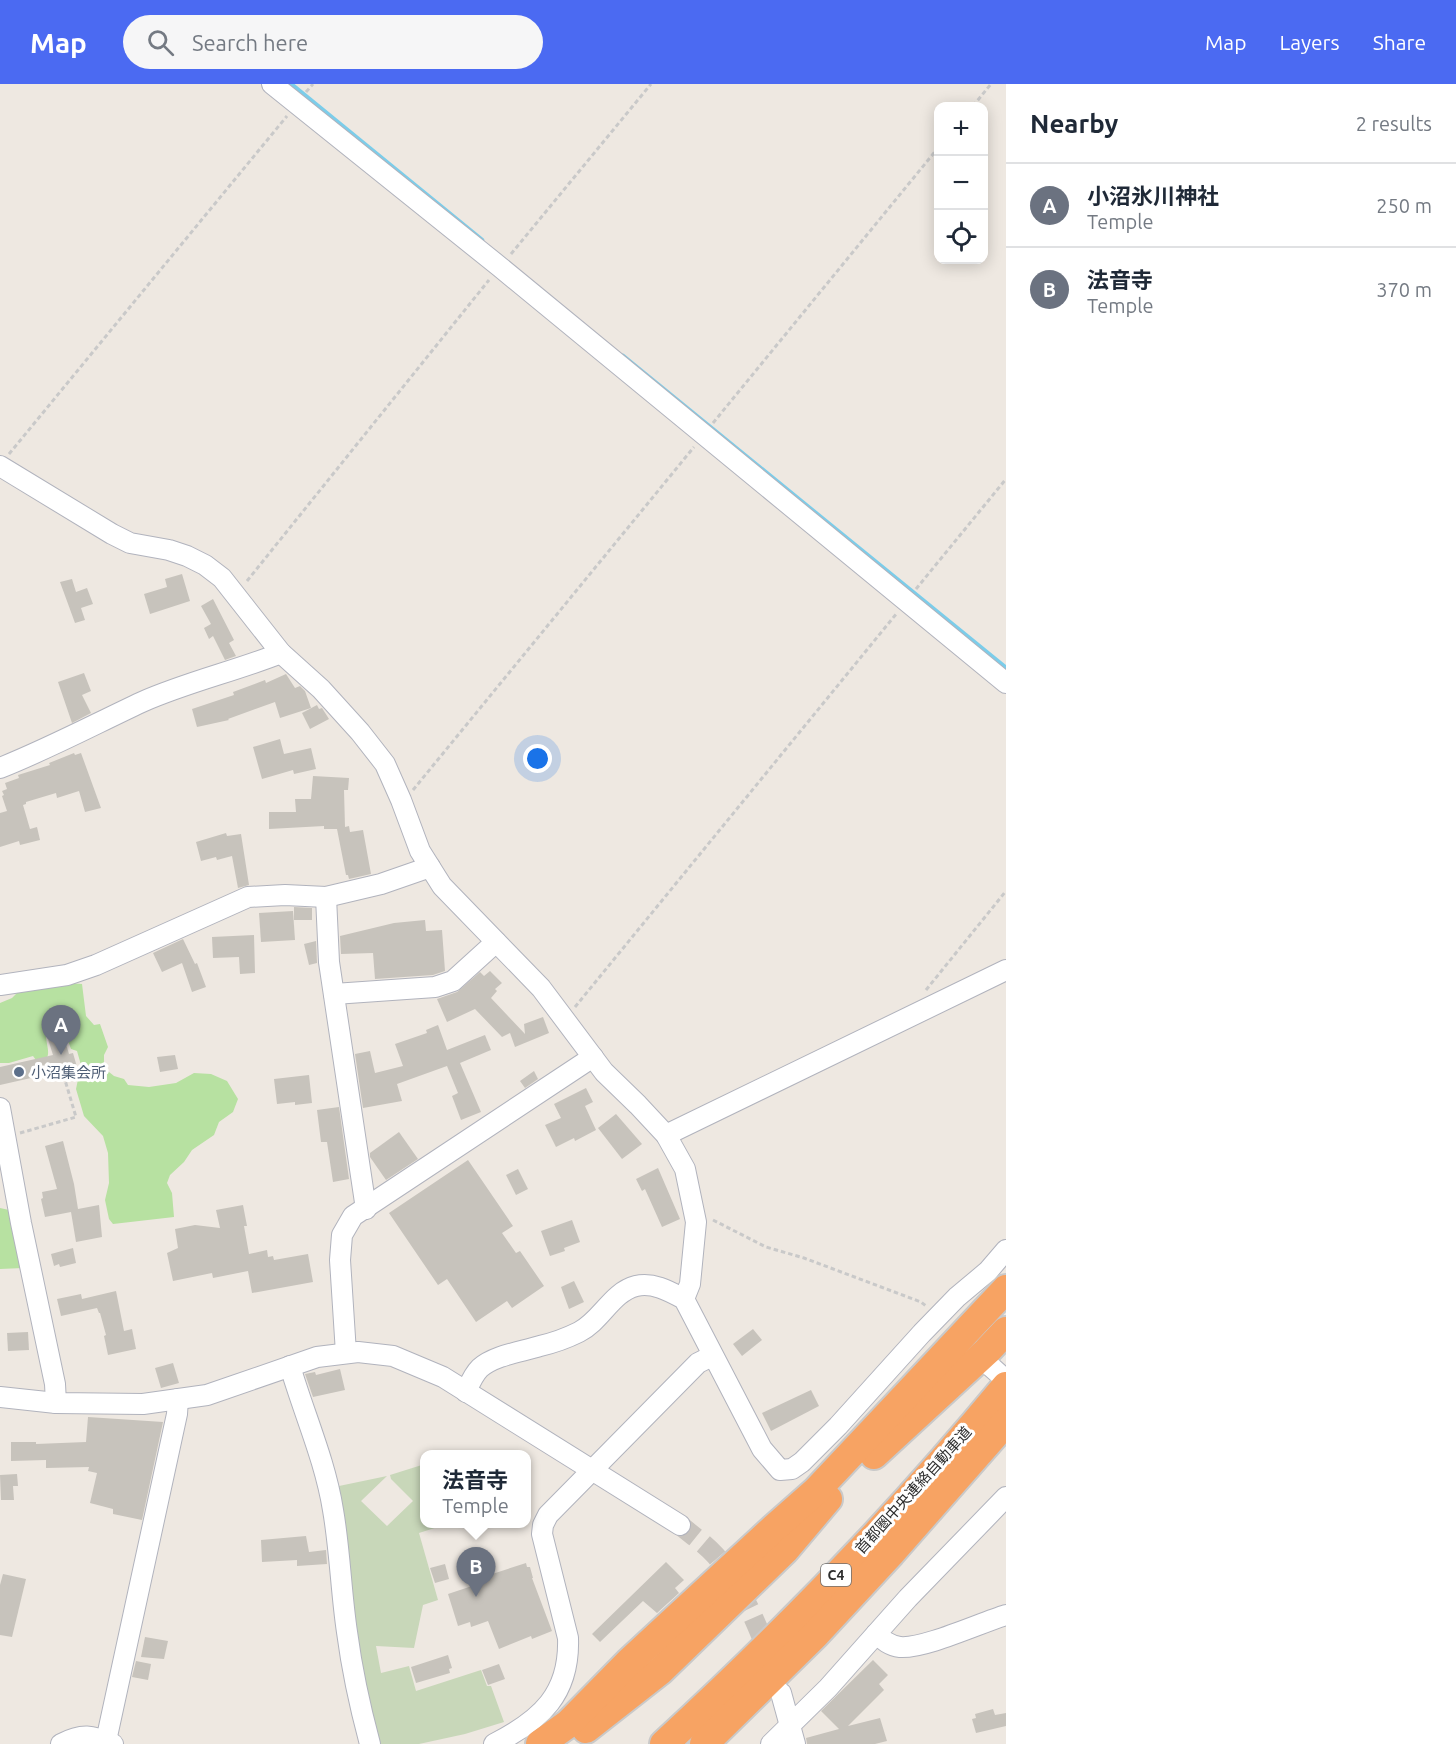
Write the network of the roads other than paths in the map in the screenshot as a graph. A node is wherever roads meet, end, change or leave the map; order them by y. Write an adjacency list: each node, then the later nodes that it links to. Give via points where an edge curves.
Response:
1 (272, 84): 4 (street)
2 (4, 460): 3 (street, via 112,534 205,565 236,594)
3 (281, 653): 5 (street, via 143,702); 6 (street, via 321,688 385,764 420,852)
4 (1006, 683)
5 (0, 768)
6 (430, 867): 7 (street); 8 (street, via 442,886)
7 (326, 897): 10 (street, via 248,897 96,965 67,975); 11 (street, via 326,936)
8 (496, 942): 11 (street, via 453,981 435,987); 12 (street, via 541,988)
9 (1006, 970): 14 (street)
10 (0, 985)
11 (334, 994): 16 (street)
12 (592, 1057): 14 (street); 16 (street)
13 (0, 1108): 15 (street)
14 (666, 1135): 19 (street, via 685,1169 696,1222 690,1284)
15 (3, 1137): 28 (street)
16 (366, 1209): 21 (street, via 353,1216 342,1235)
17 (1006, 1250): 22 (street, via 957,1297 944,1322 792,1468 780,1470 762,1449)
18 (1006, 1289): 40 (highway, via 816,1491 638,1654 568,1724)
19 (684, 1299): 22 (street); 25 (street, via 659,1287 635,1286 582,1330 482,1367 472,1377)
20 (1006, 1331): 41 (highway, via 827,1500 785,1550 676,1656)
21 (346, 1353): 23 (street); 25 (street, via 393,1356 443,1377)
22 (712, 1356): 29 (street, via 698,1363)
23 (290, 1366): 27 (street, via 207,1395); 38 (street, via 319,1449 333,1510 347,1634 359,1707)
24 (1001, 1390): 42 (highway, 首都圏中央連絡自動車道 / C4, via 807,1606); 43 (highway, 首都圏中央連絡自動車道 / C4, via 891,1553 815,1635)
25 (466, 1392): 29 (street)
26 (0, 1397): 28 (street)
27 (178, 1399): 28 (street, via 143,1404); 36 (street)
28 (57, 1403)
29 (592, 1470): 31 (street); 39 (street, via 543,1525 545,1550 568,1638 569,1655 560,1689 534,1720)
30 (1006, 1497): 33 (street)
31 (680, 1525)
32 (1004, 1622): 33 (street, via 916,1646 898,1647)
33 (876, 1634): 35 (street)
34 (781, 1693): 35 (street)
35 (793, 1735): 44 (street)
36 (109, 1743): 37 (street, via 89,1735)
37 (61, 1744)
38 (370, 1744)
39 (494, 1744)
40 (540, 1744)
41 (569, 1744)
42 (664, 1744)
43 (704, 1744)
44 (771, 1744)

